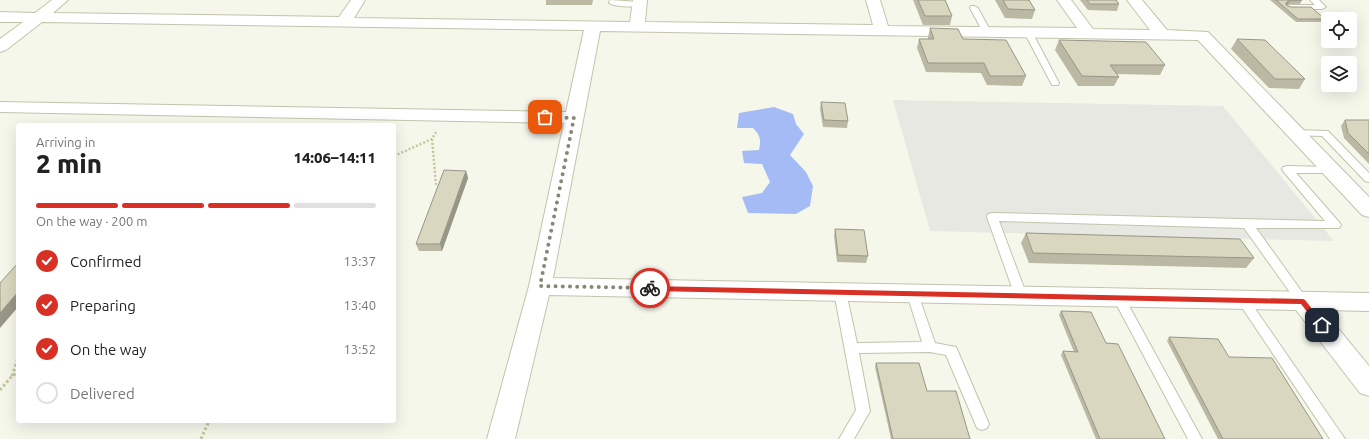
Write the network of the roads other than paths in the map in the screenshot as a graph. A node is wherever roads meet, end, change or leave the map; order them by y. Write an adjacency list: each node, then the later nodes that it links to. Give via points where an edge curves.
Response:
1 (61, 0): 12 (street)
2 (358, 0): 13 (street)
3 (614, 0): 8 (lane, via 613,3)
4 (873, 0): 16 (street)
5 (1064, 0): 19 (street)
6 (1134, 0): 20 (street)
7 (1314, 0): 9 (lane, via 1322,7)
8 (640, 2): 15 (street)
9 (1289, 7)
10 (974, 8): 17 (lane)
11 (0, 17): 12 (street)
12 (40, 17): 13 (street); 21 (street)
13 (344, 22): 14 (street)
14 (593, 25): 15 (street); 24 (street)
15 (637, 26): 16 (street)
16 (882, 30): 17 (street)
17 (987, 32): 18 (street)
18 (1028, 32): 19 (street); 22 (lane)
19 (1088, 33): 20 (street)
20 (1163, 35): 25 (street, via 1202,35)
21 (0, 47)
22 (1055, 83)
23 (0, 108): 24 (street)
24 (574, 118): 30 (street)
25 (1295, 133): 26 (street); 27 (lane, via 1325,133)
26 (1331, 170): 28 (street); 29 (lane, via 1287,169 1335,226)
27 (1369, 179)
28 (1369, 210)
29 (1247, 224): 33 (lane, via 992,217); 36 (lane)
30 (540, 286): 31 (street); 42 (street)
31 (840, 292): 32 (street); 39 (lane)
32 (913, 294): 33 (street); 38 (lane)
33 (1021, 296): 34 (street)
34 (1120, 298): 35 (street); 44 (lane)
35 (1243, 300): 36 (street); 45 (lane)
36 (1303, 302): 37 (street); 40 (street)
37 (1369, 302)
38 (930, 347): 39 (lane); 41 (lane, via 951,351)
39 (852, 348): 43 (lane, via 863,411)
40 (1369, 385)
41 (982, 424)
42 (501, 439)
43 (846, 439)
44 (1195, 439)
45 (1338, 439)

